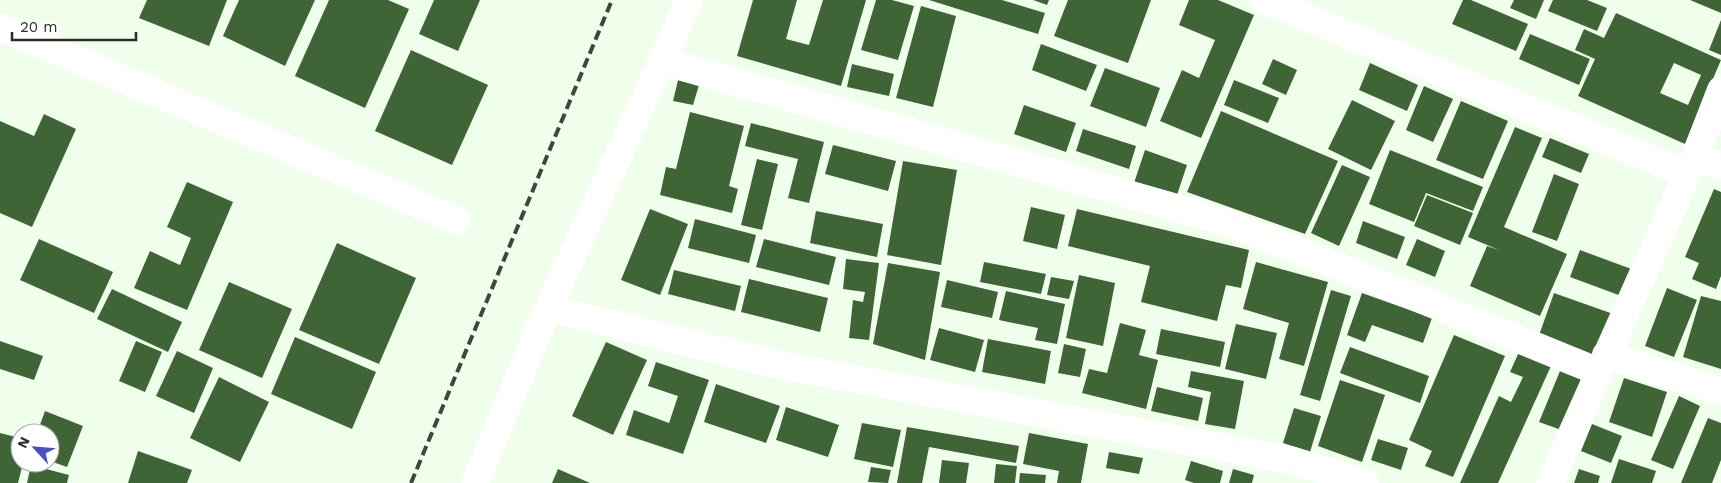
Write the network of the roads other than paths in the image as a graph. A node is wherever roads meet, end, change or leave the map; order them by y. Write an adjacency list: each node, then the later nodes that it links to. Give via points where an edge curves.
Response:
1 (689, 0): 4 (street)
2 (1264, 0): 6 (street)
3 (0, 26): 8 (street)
4 (662, 61): 9 (street); 10 (street, via 1222,222)
5 (1721, 90): 6 (street)
6 (1691, 166): 7 (street); 10 (street)
7 (1721, 166)
8 (456, 220)
9 (548, 308): 12 (street); 13 (street, via 775,364 1290,460)
10 (1603, 364): 11 (street); 14 (street)
11 (1721, 391)
12 (475, 483)
13 (1365, 483)
14 (1550, 483)

